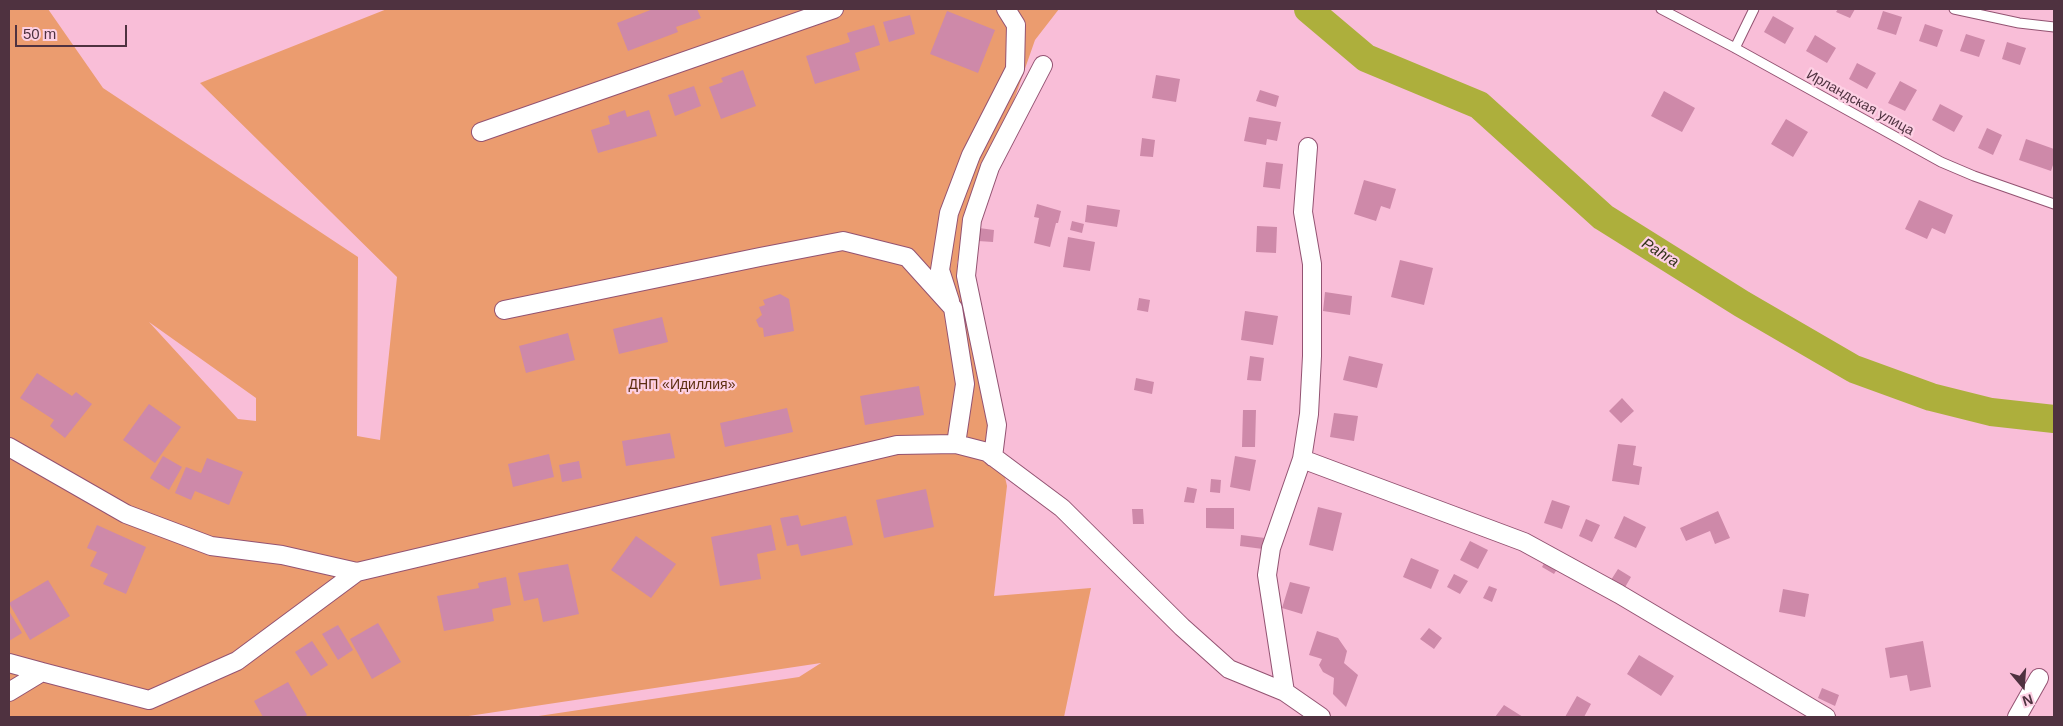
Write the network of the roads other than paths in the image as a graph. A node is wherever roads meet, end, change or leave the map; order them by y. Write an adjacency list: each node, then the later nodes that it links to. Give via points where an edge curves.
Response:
1 (834, 9): 9 (street)
2 (1006, 9): 12 (street, via 1016,25 1014,69 971,155 949,213 940,270)
3 (1660, 9): 7 (lane, Ирландская улица)
4 (1754, 9): 7 (lane)
5 (1954, 9): 6 (lane)
6 (2054, 27)
7 (1735, 48): 11 (lane, Ирландская улица, via 1941,162)
8 (1043, 65): 16 (street, via 990,167 972,220 966,276 997,425)
9 (480, 132)
10 (1308, 147): 17 (street, via 1303,212 1312,264 1312,356 1309,414)
11 (2054, 204)
12 (953, 308): 13 (street, via 907,257 843,241); 14 (street, via 965,384)
13 (504, 310)
14 (956, 444): 16 (street); 18 (street, via 897,446)
15 (9, 447): 18 (street, via 126,514 211,546 282,555)
16 (993, 457): 23 (street, via 1062,508 1229,669)
17 (1302, 459): 23 (street, via 1271,548 1267,576); 25 (street, via 1524,542 1619,594)
18 (357, 572): 20 (street, via 237,662 149,700)
19 (9, 663): 20 (street)
20 (42, 672): 22 (street)
21 (2039, 678): 26 (street)
22 (9, 692)
23 (1285, 692): 24 (street)
24 (1321, 717)
25 (1826, 717)
26 (2017, 717)

